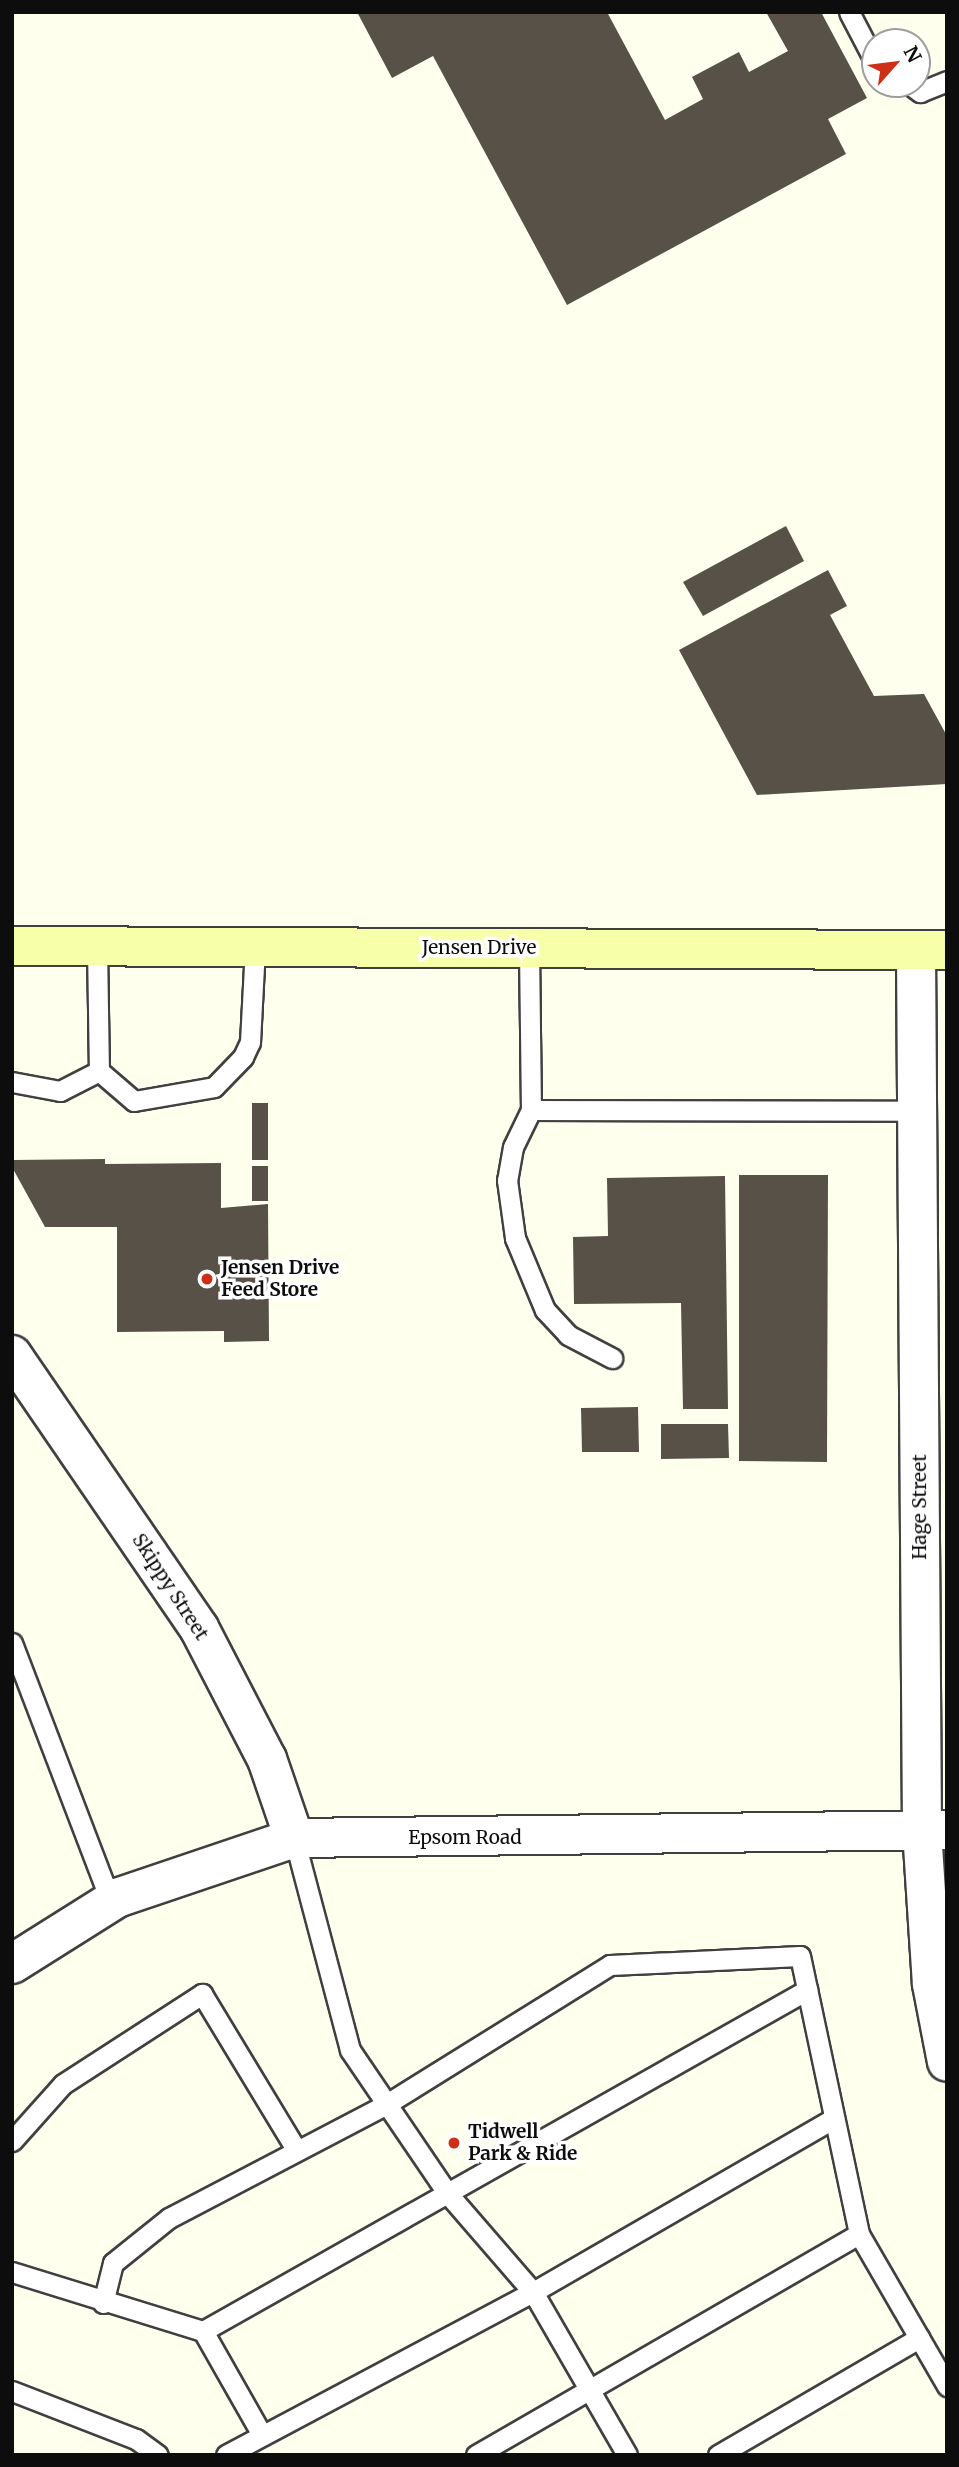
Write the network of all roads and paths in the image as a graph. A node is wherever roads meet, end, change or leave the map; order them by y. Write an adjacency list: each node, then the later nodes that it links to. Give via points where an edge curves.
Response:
1 (849, 12): 2 (lane)
2 (861, 35)
3 (12, 946): 4 (main road, Jensen Drive)
4 (96, 946): 5 (main road, Jensen Drive); 8 (lane)
5 (255, 947): 6 (main road, Jensen Drive); 8 (lane, via 250,1042 214,1087 134,1101)
6 (529, 948): 7 (main road, Jensen Drive); 10 (lane)
7 (932, 950): 11 (street, Hage Street)
8 (99, 1071): 9 (lane, via 60,1091)
9 (12, 1082)
10 (531, 1110): 11 (lane); 13 (lane, via 507,1180 515,1238 545,1310 568,1335)
11 (918, 1111): 15 (street, Hage Street)
12 (12, 1355): 16 (street, Skippy Street, via 199,1628 267,1759)
13 (612, 1358)
14 (12, 1643): 17 (lane)
15 (934, 1830): 16 (street, Epsom Road); 20 (street, Hage Street, via 932,1984)
16 (294, 1838): 17 (street, Epsom Road); 21 (lane, via 350,2050)
17 (111, 1902): 18 (street, Epsom Road)
18 (12, 1964)
19 (807, 1990): 21 (lane, via 800,1956 610,1965); 22 (lane); 25 (lane)
20 (947, 2062)
21 (385, 2105): 24 (lane); 25 (lane)
22 (831, 2120): 26 (lane); 28 (lane)
23 (12, 2141): 24 (lane, via 63,2084 202,1994)
24 (296, 2149): 29 (lane, via 169,2218 113,2263)
25 (449, 2194): 28 (lane); 30 (lane)
26 (859, 2234): 31 (lane); 33 (lane)
27 (12, 2272): 29 (lane)
28 (533, 2292): 33 (lane); 35 (lane)
29 (103, 2303): 30 (lane)
30 (203, 2331): 35 (lane)
31 (919, 2338): 32 (lane); 40 (lane)
32 (947, 2386)
33 (589, 2389): 38 (lane); 39 (lane)
34 (12, 2391): 36 (lane, via 136,2439)
35 (262, 2435): 37 (lane)
36 (158, 2455)
37 (226, 2455)
38 (476, 2455)
39 (627, 2455)
40 (718, 2455)

